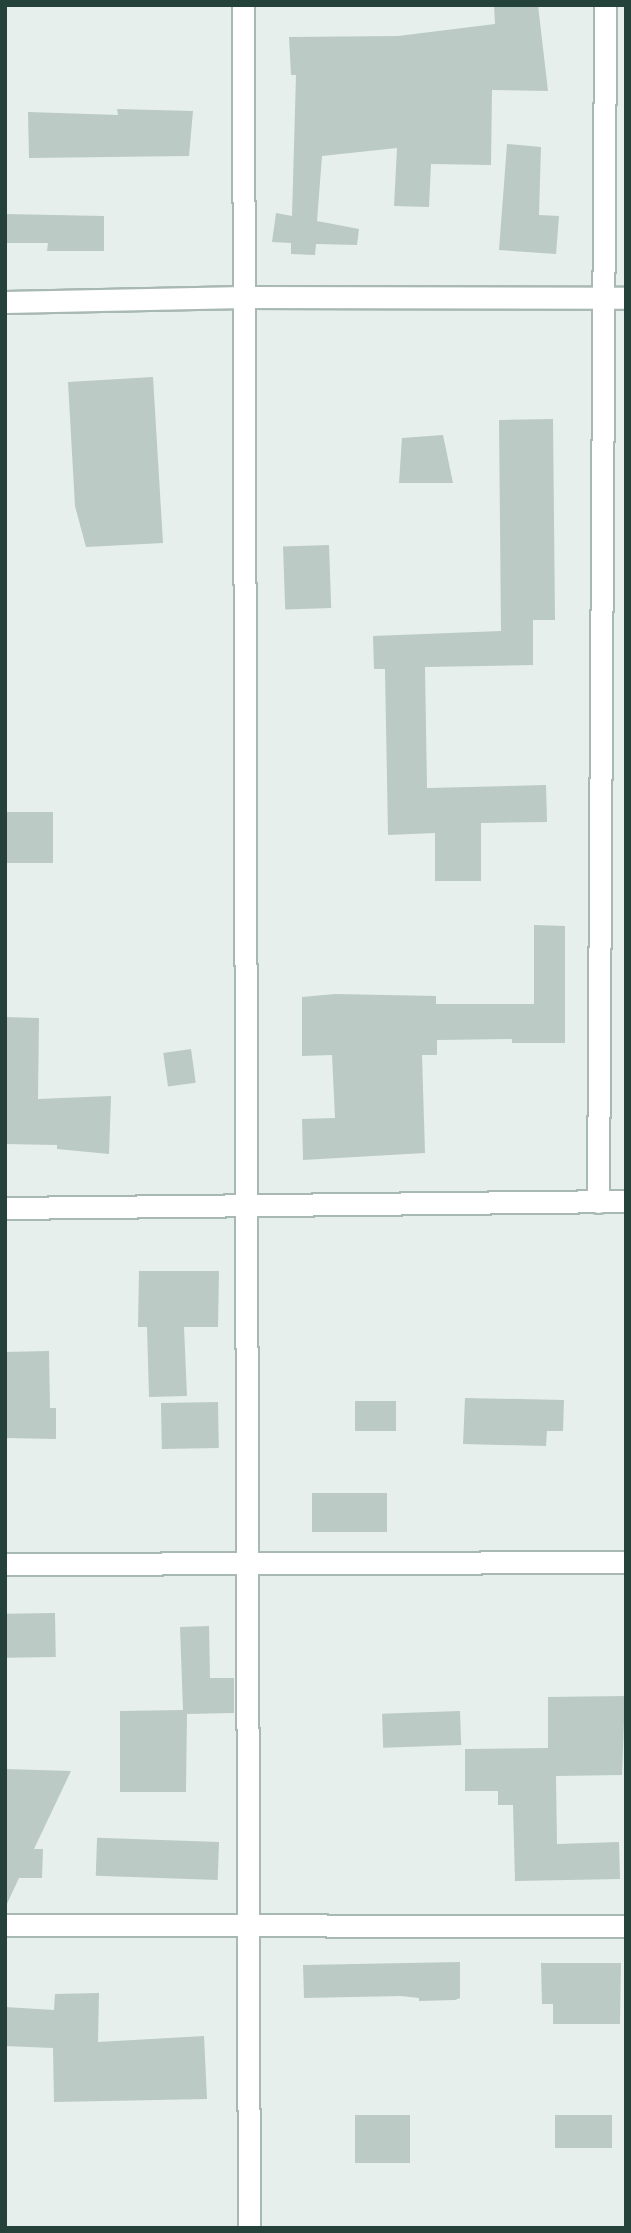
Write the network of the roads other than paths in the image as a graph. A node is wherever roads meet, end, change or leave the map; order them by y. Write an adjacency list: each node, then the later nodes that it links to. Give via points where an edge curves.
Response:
1 (243, 5): 3 (street)
2 (606, 5): 4 (street)
3 (244, 298): 4 (street); 6 (street); 9 (street)
4 (604, 298): 5 (street); 8 (street)
5 (626, 298)
6 (5, 302)
7 (626, 1201): 8 (street)
8 (598, 1202): 9 (street)
9 (246, 1206): 10 (street); 12 (street)
10 (5, 1208)
11 (626, 1562): 12 (street)
12 (247, 1563): 13 (street); 15 (street)
13 (5, 1564)
14 (5, 1925): 15 (street)
15 (249, 1926): 16 (street); 17 (street)
16 (626, 1926)
17 (249, 2228)

